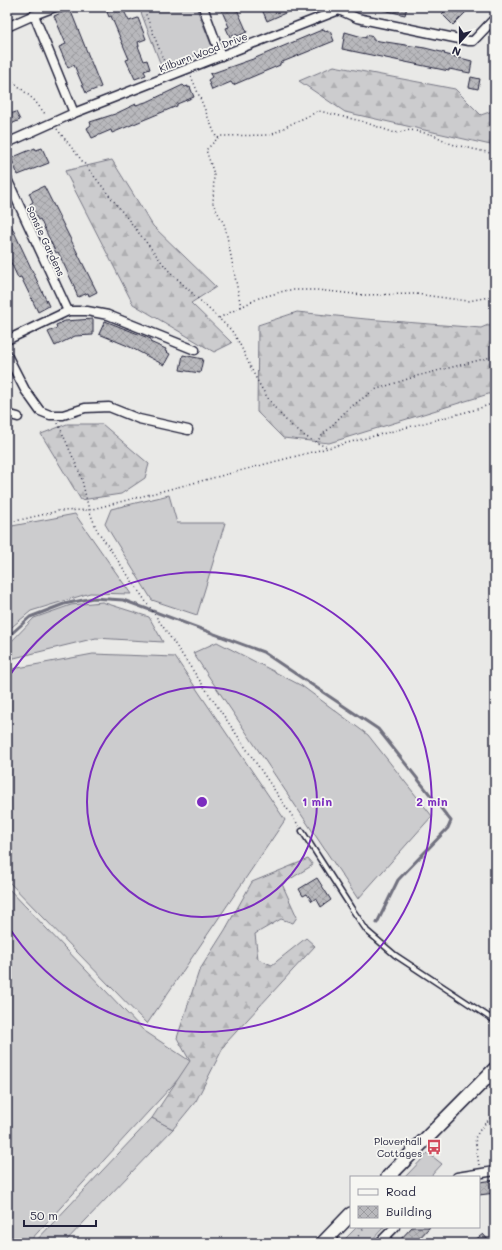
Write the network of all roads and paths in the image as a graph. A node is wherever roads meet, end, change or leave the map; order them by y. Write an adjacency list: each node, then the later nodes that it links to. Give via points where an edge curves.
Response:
1 (55, 7): 5 (street)
2 (143, 7): 11 (path)
3 (203, 7): 8 (street)
4 (338, 9): 6 (street, Kilburn Wood Drive, via 357,18 468,41 473,41); 8 (street, Kilburn Wood Drive)
5 (34, 15): 7 (street); 12 (street)
6 (495, 18)
7 (7, 27)
8 (220, 56): 9 (street, Kilburn Wood Drive)
9 (188, 69): 11 (street, Kilburn Wood Drive); 14 (path)
10 (7, 76): 13 (path, via 34,100)
11 (170, 76): 12 (street, Kilburn Wood Drive)
12 (74, 113): 13 (street, Kilburn Wood Drive)
13 (52, 122): 15 (street, Kilburn Wood Drive); 21 (path, via 168,270)
14 (217, 140): 16 (path, via 220,136 271,135 319,111 361,121 395,133 410,130 434,135 451,144); 19 (path, via 206,150 214,174 213,204 225,226)
15 (7, 143)
16 (495, 154)
17 (7, 179): 20 (street, Sonsie Gardens)
18 (495, 296): 19 (path, via 468,301 416,294 364,295 288,290 260,298)
19 (241, 307): 21 (path)
20 (68, 311): 22 (street); 23 (street, via 108,315)
21 (219, 318): 31 (path, via 239,340 251,370 267,398 294,429)
22 (7, 340)
23 (194, 350)
24 (7, 355): 28 (street, via 25,390 40,411)
25 (495, 356): 31 (path, via 374,390 348,409)
26 (495, 402): 32 (path, via 474,410)
27 (7, 414): 29 (street)
28 (55, 415): 30 (street, via 85,408 109,407); 33 (path, via 82,476)
29 (18, 417)
30 (188, 430)
31 (316, 442): 32 (path)
32 (328, 448): 33 (path)
33 (89, 510): 34 (path, via 58,511); 35 (path, via 97,530)
34 (7, 522)
35 (302, 831): 36 (lane, via 367,931 395,955)
36 (495, 1020)
37 (495, 1069): 41 (main road)
38 (495, 1113): 40 (path, via 480,1128 475,1138)
39 (495, 1171): 40 (street)
40 (481, 1173): 42 (street)
41 (389, 1176)
42 (463, 1176)
43 (350, 1215): 46 (main road)
44 (363, 1228): 47 (path)
45 (394, 1228): 48 (street)
46 (323, 1243)
47 (354, 1243)
48 (379, 1243)

